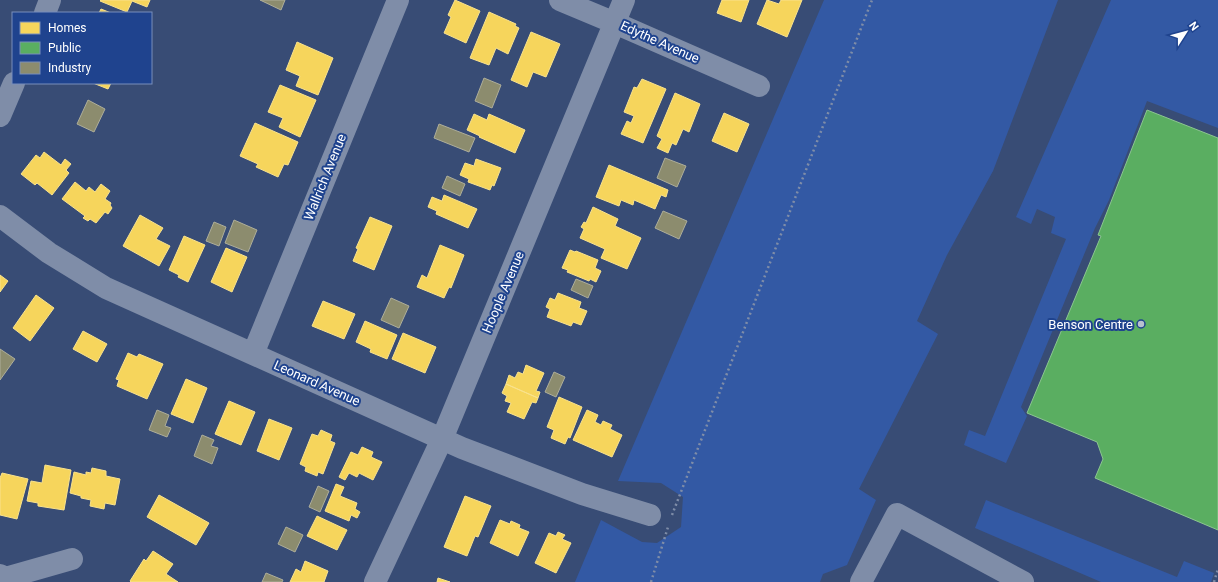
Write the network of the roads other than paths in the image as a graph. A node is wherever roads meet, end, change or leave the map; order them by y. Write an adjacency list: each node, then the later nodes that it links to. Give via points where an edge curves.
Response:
1 (50, 0): 5 (street)
2 (398, 0): 11 (street, Wallrich Avenue)
3 (560, 0): 6 (street, Edythe Avenue)
4 (624, 0): 6 (street, Hoople Avenue)
5 (45, 12)
6 (615, 23): 8 (street, Edythe Avenue); 12 (street, Hoople Avenue)
7 (14, 84): 9 (street)
8 (759, 86)
9 (0, 116)
10 (0, 216): 11 (street, Leonard Avenue, via 49,253 106,288)
11 (252, 354): 12 (street, Leonard Avenue)
12 (442, 439): 13 (street, Leonard Avenue, via 582,494); 16 (street, Hoople Avenue)
13 (664, 518)
14 (72, 559): 15 (street, via 5,578)
15 (0, 575)
16 (375, 582)
17 (861, 582): 18 (street, via 897,514)
18 (1023, 582)

